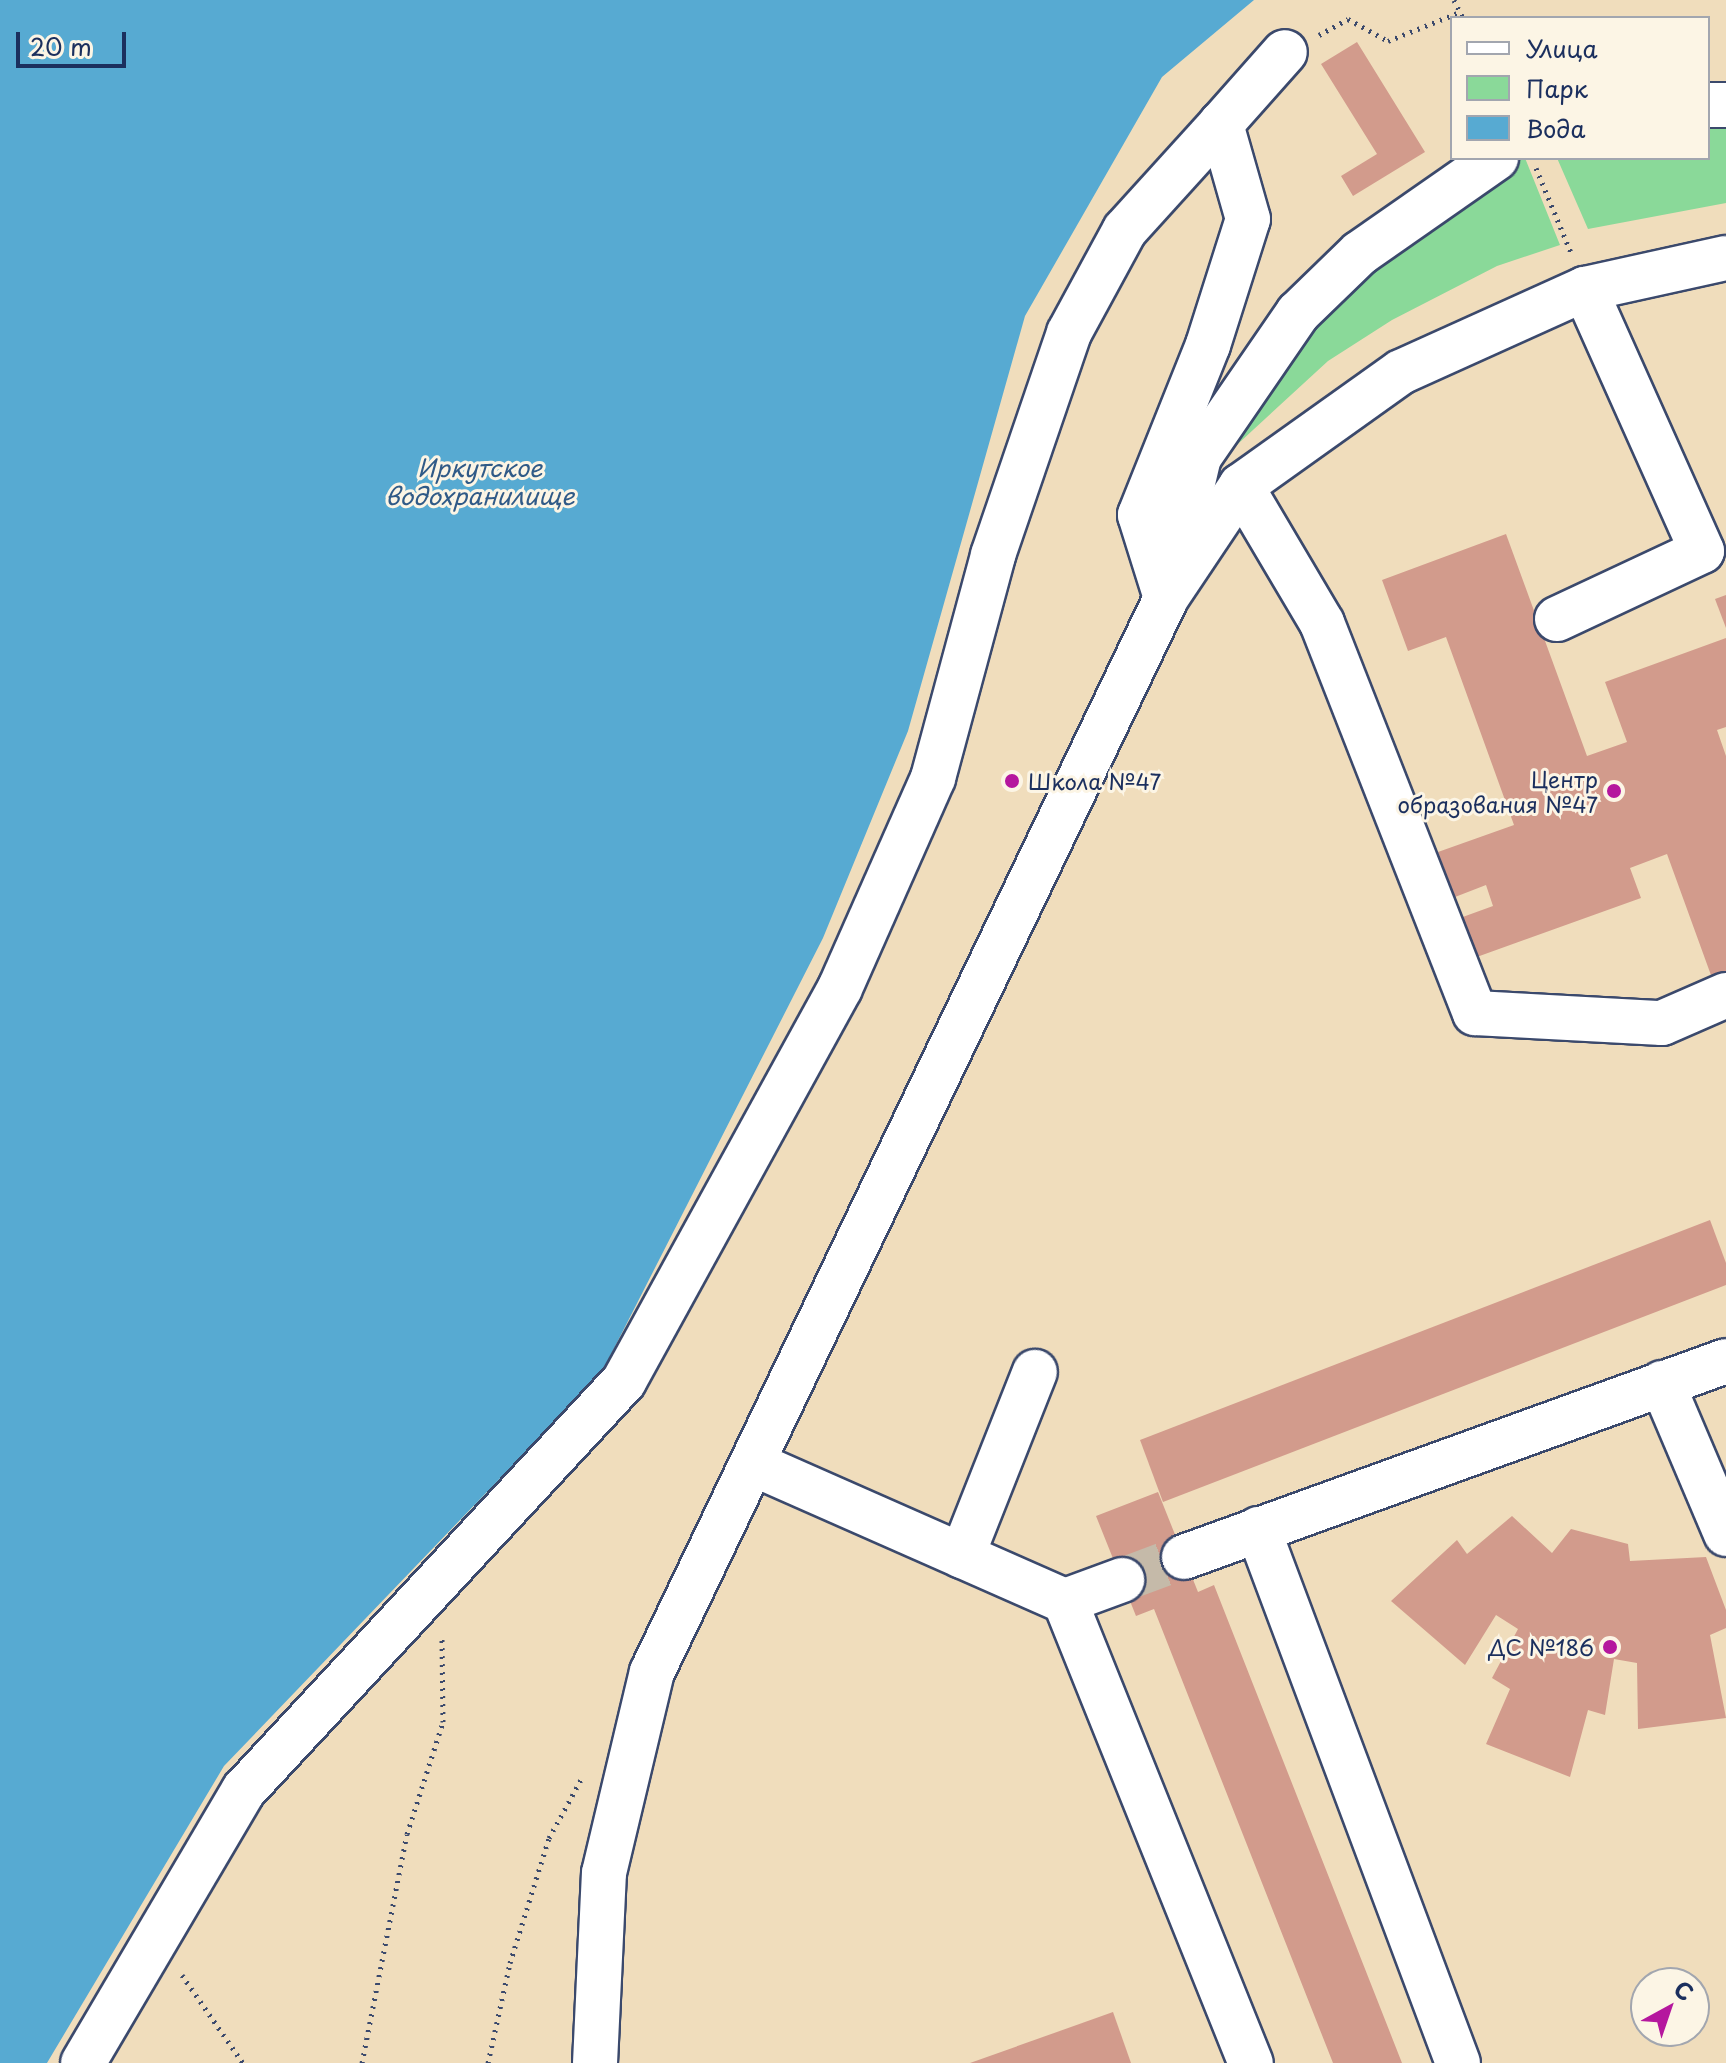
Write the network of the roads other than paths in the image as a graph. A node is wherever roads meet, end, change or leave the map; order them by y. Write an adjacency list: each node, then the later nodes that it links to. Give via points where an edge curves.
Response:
1 (1285, 52): 2 (street)
2 (1221, 124): 7 (street, via 1248,219 1208,345 1140,515); 20 (street, via 1125,230 1069,333 993,555 933,778 840,988 624,1381 244,1790)
3 (1493, 160): 7 (street, via 1360,253 1298,313 1259,363 1199,457)
4 (1726, 258): 5 (street)
5 (1585, 289): 6 (street, via 1401,372); 8 (street, via 1702,551)
6 (1241, 486): 7 (street); 9 (street, via 1322,623 1475,1013 1662,1023)
7 (1166, 598): 13 (street, via 1071,788)
8 (1557, 619)
9 (1726, 995)
10 (1726, 1361): 12 (street)
11 (1035, 1372): 16 (street)
12 (1662, 1383): 14 (street); 15 (street)
13 (754, 1464): 16 (street); 21 (street, via 652,1672 604,1873)
14 (1258, 1529): 17 (street); 23 (street)
15 (1726, 1534)
16 (962, 1556): 19 (street)
17 (1184, 1557)
18 (1122, 1580): 19 (street)
19 (1065, 1601): 22 (street)
20 (83, 2063)
21 (595, 2063)
22 (1251, 2063)
23 (1458, 2063)

